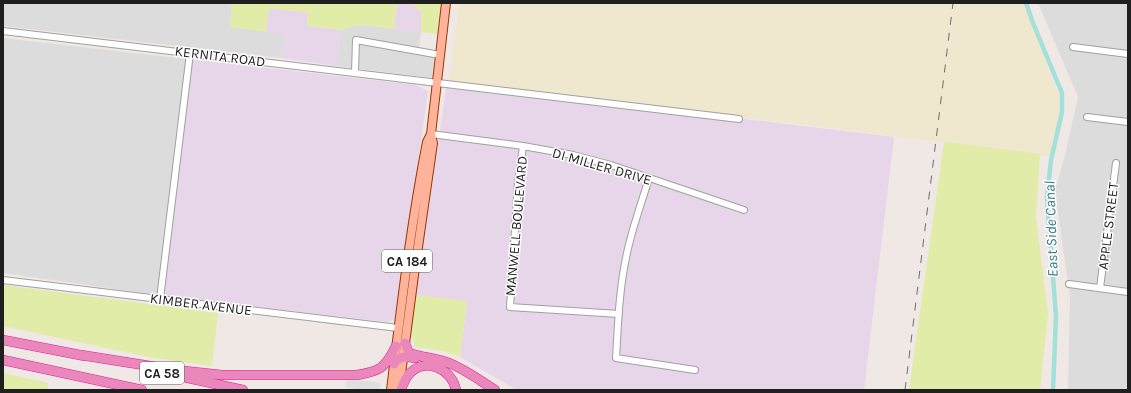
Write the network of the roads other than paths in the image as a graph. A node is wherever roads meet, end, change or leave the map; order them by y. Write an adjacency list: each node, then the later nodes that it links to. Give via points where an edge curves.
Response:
1 (446, 3): 6 (main road, CA 184)
2 (3, 31): 4 (street, KERNITA ROAD)
3 (1073, 47): 5 (street)
4 (190, 53): 7 (street, KERNITA ROAD); 21 (street)
5 (1128, 54)
6 (440, 55): 7 (street, via 356,40); 8 (main road, CA 184)
7 (354, 72): 8 (street, KERNITA ROAD)
8 (438, 82): 10 (street, KERNITA ROAD); 12 (main road, CA 184)
9 (1087, 117): 11 (street)
10 (739, 119)
11 (1128, 122)
12 (431, 134): 13 (street, DI MILLER DRIVE); 23 (main road, CA 184, via 427,142 415,205); 25 (main road, CA 184, via 434,142)
13 (523, 146): 15 (street, DI MILLER DRIVE, via 592,160); 22 (street, MANWELL BOULEVARD, via 518,183 510,307)
14 (1116, 163): 19 (street, APPLE STREET)
15 (650, 178): 16 (street, DI MILLER DRIVE); 22 (street, via 635,221 626,258)
16 (744, 210)
17 (3, 280): 21 (street, KIMBER AVENUE)
18 (1069, 284): 19 (street)
19 (1100, 288): 20 (street)
20 (1128, 292)
21 (160, 299): 23 (street, KIMBER AVENUE)
22 (619, 314): 31 (street, via 616,358)
23 (398, 328): 25 (main road, CA 184)
24 (3, 340): 26 (highway, CA 58)
25 (400, 345): 26 (highway, via 381,368 373,373 358,375 222,375); 27 (main road, CA 184); 28 (highway); 30 (main road, CA 184)
26 (81, 355): 35 (highway, CA 58)
27 (403, 357): 28 (highway); 30 (highway); 37 (main road, CA 184)
28 (424, 358): 39 (highway, via 455,366)
29 (3, 360): 32 (highway, CA 58)
30 (394, 364): 36 (main road, CA 184)
31 (695, 370)
32 (74, 375): 33 (highway); 34 (highway, CA 58)
33 (119, 390)
34 (142, 390)
35 (243, 390)
36 (391, 390)
37 (400, 390): 38 (highway, via 408,374 416,368 427,366 438,367 447,373)
38 (456, 390)
39 (495, 390)

